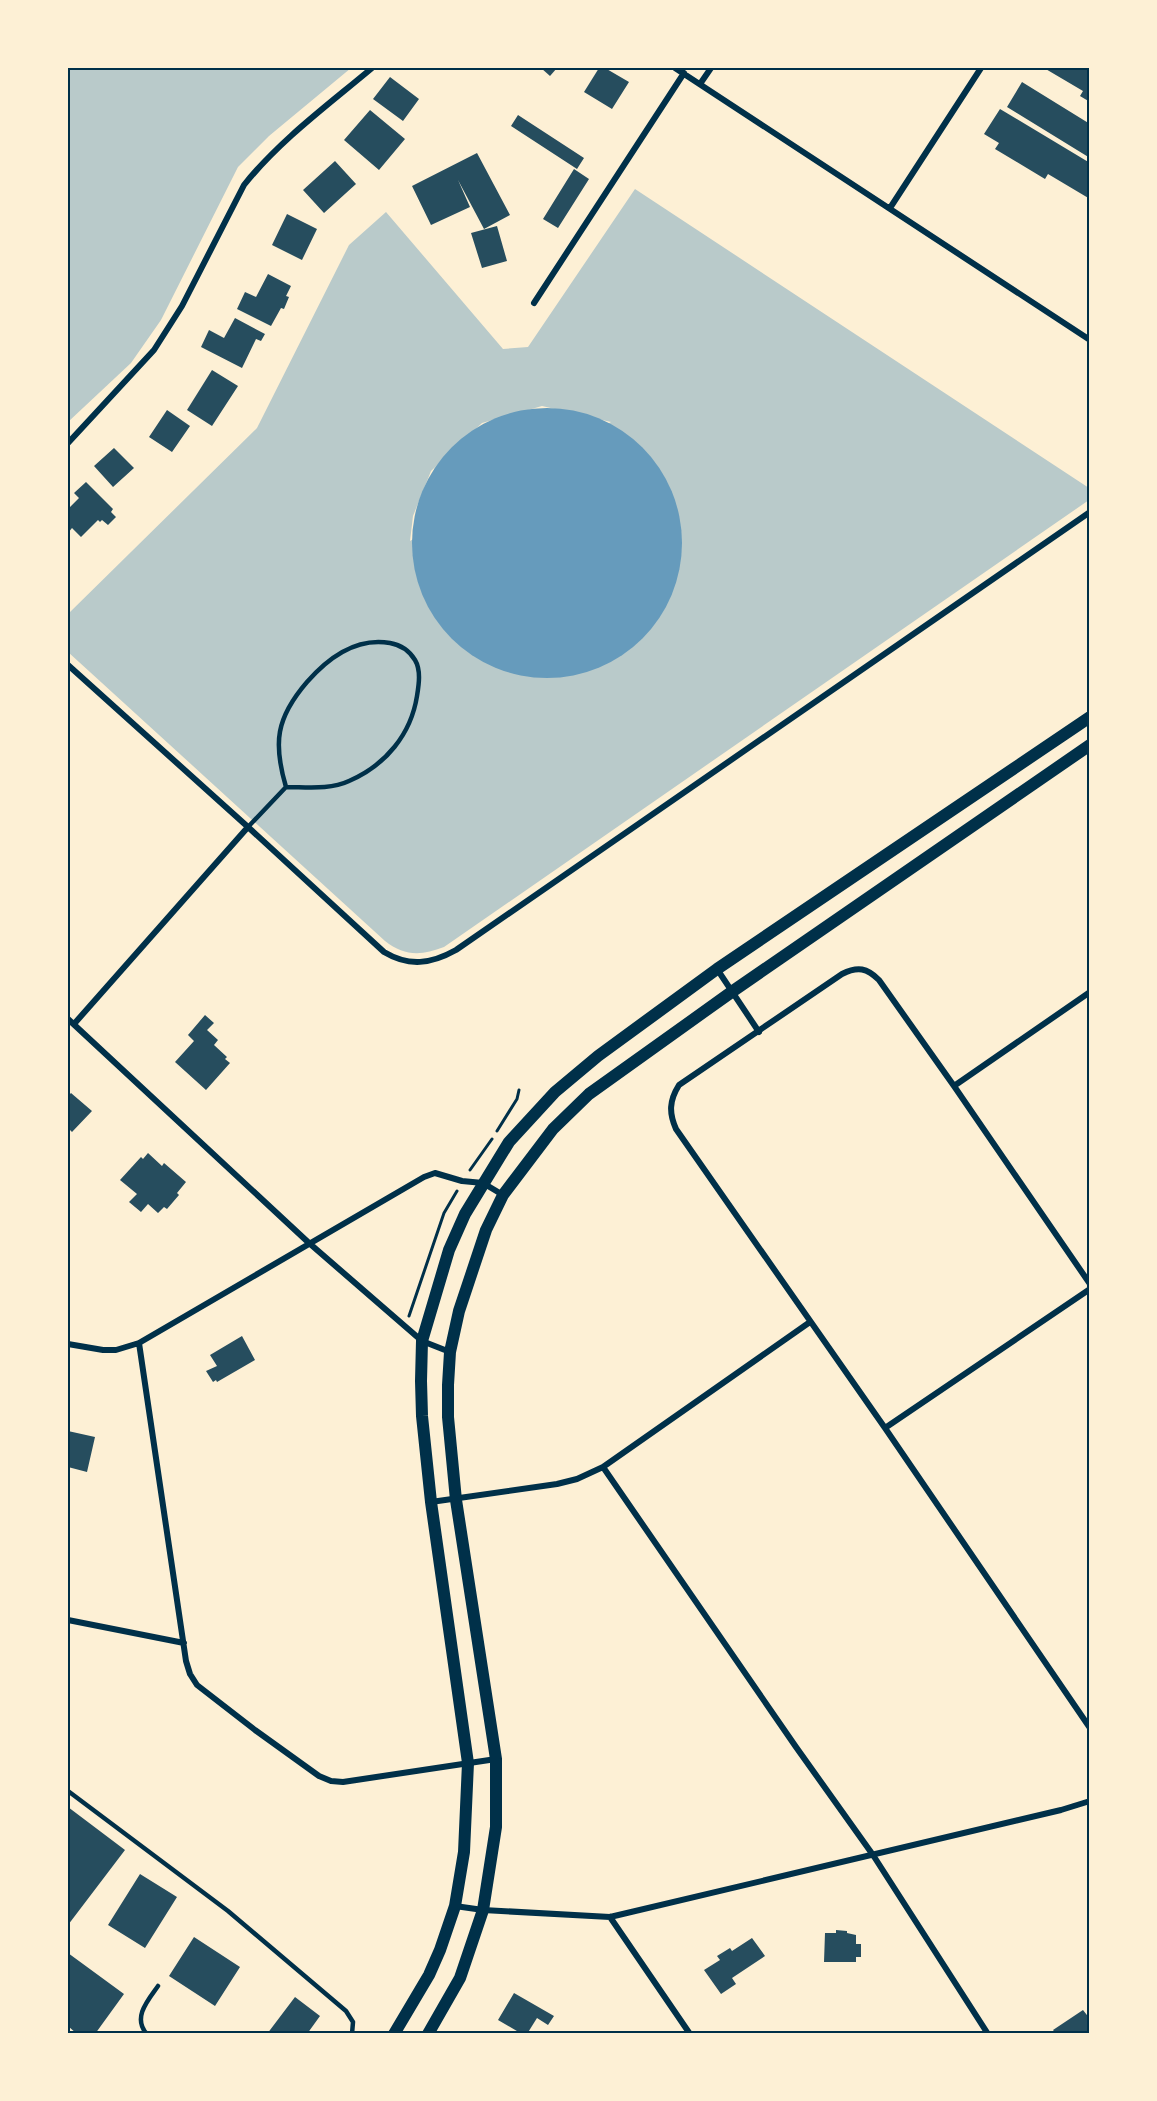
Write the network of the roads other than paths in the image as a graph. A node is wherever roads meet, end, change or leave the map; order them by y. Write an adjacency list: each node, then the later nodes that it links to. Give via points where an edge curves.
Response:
1 (372, 68): 10 (street, via 292,135 244,184 182,306 154,350)
2 (675, 68): 5 (street)
3 (711, 68): 6 (street)
4 (981, 68): 7 (street)
5 (684, 73): 6 (street); 8 (street)
6 (700, 84): 7 (street)
7 (890, 208): 9 (street)
8 (534, 303)
9 (1089, 340)
10 (68, 443)
11 (1089, 512): 16 (street, via 456,950 430,962 411,963 384,952)
12 (68, 665): 16 (street)
13 (1089, 717): 17 (main road)
14 (1089, 745): 18 (main road)
15 (286, 787): 15 (lane, via 279,759 280,731 287,711 315,674 330,660 366,642 393,643 410,653 419,673 419,687 410,724 392,751 348,782); 16 (lane)
16 (248, 827): 21 (street)
17 (717, 969): 18 (street); 24 (main road, via 555,1092 509,1142)
18 (734, 991): 22 (street); 25 (main road, via 590,1095 553,1129)
19 (1089, 992): 23 (street)
20 (68, 1019): 21 (street)
21 (74, 1024): 26 (street)
22 (759, 1032): 23 (street, via 842,974 860,968 879,980); 29 (street, via 679,1085 672,1097 671,1118)
23 (954, 1086): 27 (street)
24 (483, 1184): 25 (street); 26 (street, via 435,1173); 30 (main road, via 449,1250)
25 (503, 1195): 33 (main road, via 472,1270)
26 (309, 1243): 30 (street); 31 (street)
27 (1089, 1284)
28 (1089, 1289): 34 (street)
29 (810, 1322): 34 (street); 35 (street)
30 (422, 1341): 33 (street); 37 (main road, via 422,1416)
31 (140, 1343): 32 (street, via 116,1350); 39 (street)
32 (68, 1344)
33 (450, 1352): 36 (main road, via 448,1417)
34 (885, 1428): 40 (street)
35 (603, 1467): 36 (street, via 557,1484); 45 (street)
36 (456, 1500): 37 (street); 41 (main road)
37 (430, 1502): 42 (main road)
38 (68, 1620): 39 (street)
39 (184, 1643): 42 (street, via 190,1674 197,1685 319,1776 343,1782)
40 (1089, 1728)
41 (496, 1759): 42 (street); 47 (main road, via 496,1827)
42 (468, 1763): 46 (main road, via 464,1852)
43 (68, 1791): 51 (lane, via 228,1911 346,2011 353,2022)
44 (1089, 1801): 45 (street)
45 (873, 1855): 48 (street); 55 (street)
46 (454, 1906): 47 (street); 52 (main road, via 429,1976)
47 (483, 1911): 48 (street); 53 (main road, via 460,1978)
48 (610, 1917): 54 (street)
49 (158, 1986): 50 (lane, via 140,2019)
50 (147, 2034)
51 (352, 2034)
52 (394, 2034)
53 (428, 2034)
54 (690, 2034)
55 (988, 2034)

